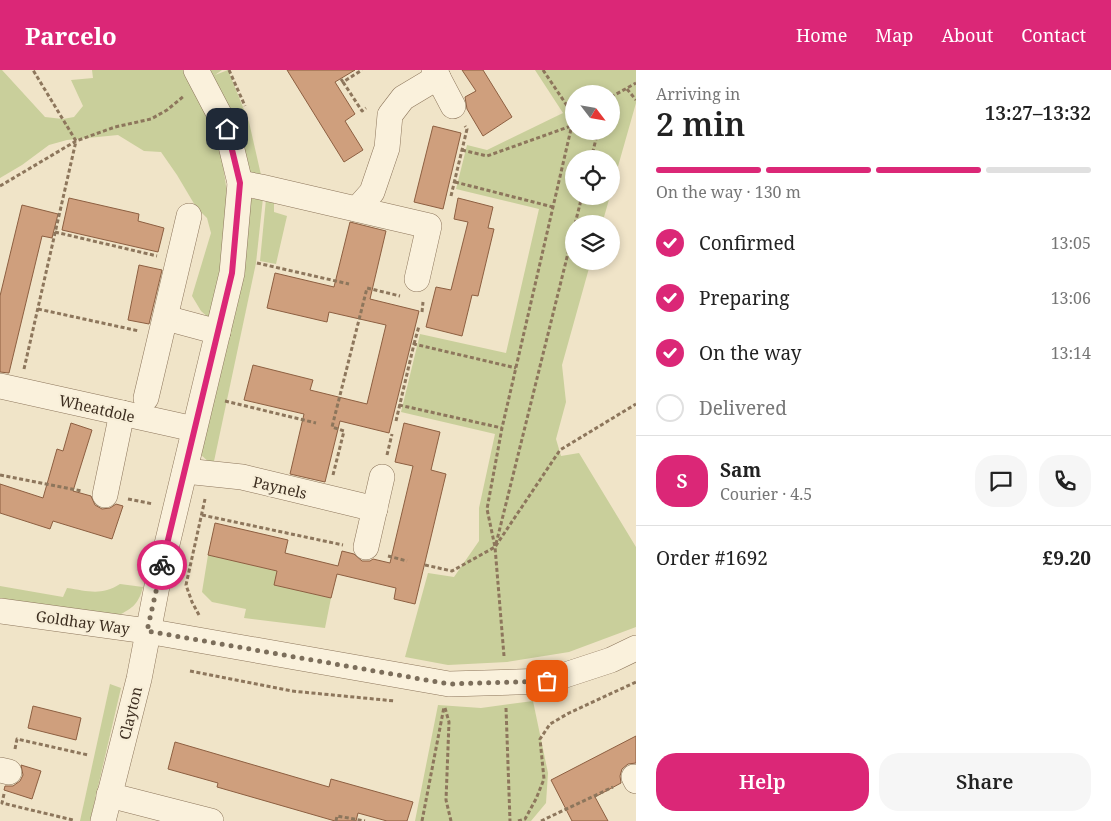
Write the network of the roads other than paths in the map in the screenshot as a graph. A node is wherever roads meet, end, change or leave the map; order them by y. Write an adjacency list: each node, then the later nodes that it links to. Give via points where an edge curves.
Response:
1 (436, 74): 3 (street); 5 (street, via 403,98 390,115 387,148 372,192)
2 (192, 81): 4 (street, via 227,129)
3 (453, 106)
4 (240, 183): 5 (street); 9 (street, via 232,273)
5 (357, 209): 7 (street, via 429,226)
6 (190, 216): 8 (street, Wheatdole)
7 (417, 294)
8 (164, 327): 9 (street); 11 (street, Wheatdole)
9 (218, 332): 13 (street)
10 (10, 388): 12 (street, Wheatdole)
11 (146, 398)
12 (122, 413): 13 (street, Wheatdole); 16 (street)
13 (194, 429): 14 (street)
14 (185, 471): 17 (street, Paynels, via 242,477); 20 (street)
15 (382, 478): 17 (street)
16 (105, 495)
17 (375, 509): 18 (street)
18 (356, 546)
19 (0, 611): 20 (street, Goldhay Way)
20 (147, 631): 21 (street, Goldhay Way, via 449,684 547,681 611,660); 22 (street, Clayton)
21 (636, 648)
22 (109, 795): 23 (street, Clayton); 24 (street)
23 (103, 821)
24 (211, 821)

